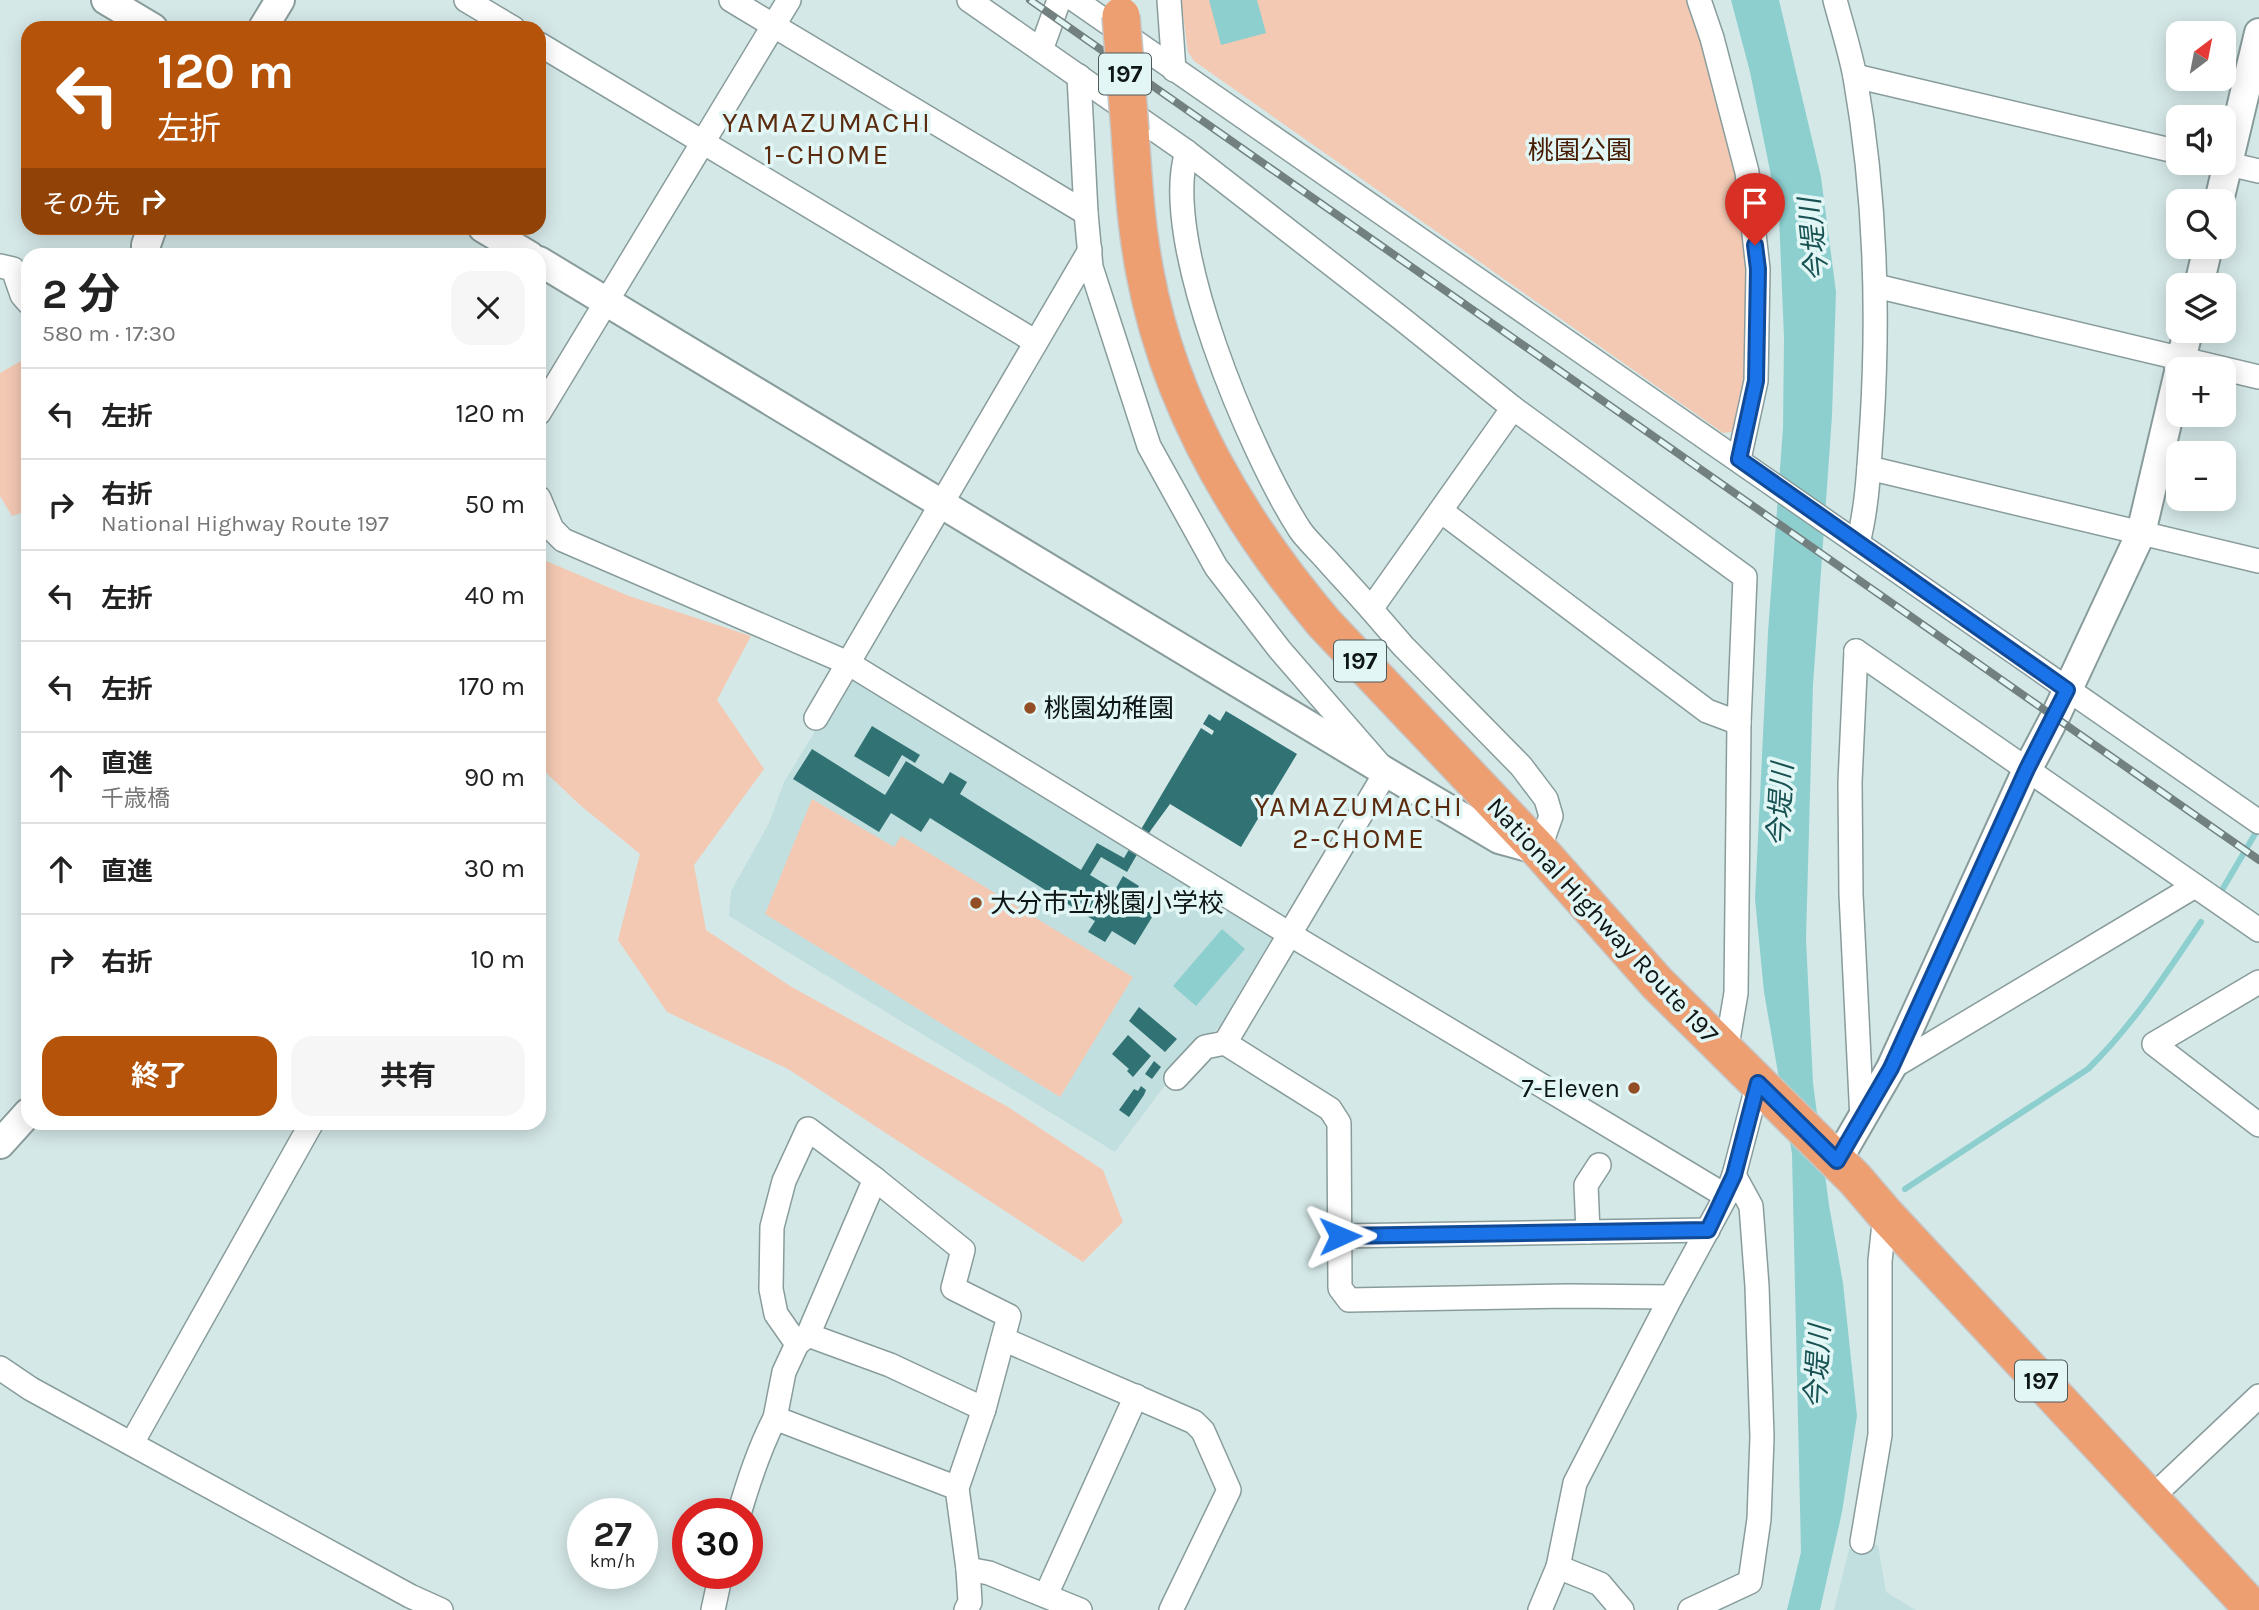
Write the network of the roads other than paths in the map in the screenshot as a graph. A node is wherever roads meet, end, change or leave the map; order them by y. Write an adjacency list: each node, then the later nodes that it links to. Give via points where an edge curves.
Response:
1 (106, 0): 13 (street)
2 (280, 0): 14 (street)
3 (466, 0): 15 (street)
4 (731, 0): 16 (street)
5 (789, 0): 16 (street)
6 (969, 0): 19 (street)
7 (1059, 0): 19 (street)
8 (1075, 0): 20 (street)
9 (1169, 0): 20 (street)
10 (1699, 0): 45 (street, via 1747,172 1758,269 1756,381)
11 (1835, 0): 22 (street)
12 (1120, 8): 61 (highway, National Highway Route 197 / 197, bridge, via 1141,248 1159,330 1199,436 1245,520 1292,585)
13 (141, 21)
14 (267, 21)
15 (501, 21)
16 (774, 26): 24 (street); 29 (street)
17 (2259, 33): 23 (street)
18 (546, 48): 24 (street)
19 (1041, 50): 21 (street)
20 (1174, 70): 45 (street)
21 (1079, 76): 26 (street); 29 (street)
22 (1855, 76): 25 (street); 35 (street, via 1871,190)
23 (2236, 124)
24 (703, 142): 37 (street); 38 (street)
25 (2166, 149)
26 (1188, 152): 43 (street); 53 (street, via 1181,171 1181,208 1191,270 1228,382 1301,531)
27 (2236, 165): 28 (street)
28 (2259, 171)
29 (1086, 213): 32 (street)
30 (495, 235): 31 (street)
31 (517, 248)
32 (1090, 250): 38 (street); 59 (street, via 1091,267 1149,446 1216,567 1280,650)
33 (546, 265): 37 (street)
34 (0, 267): 36 (street, via 13,269)
35 (1876, 286): 39 (street); 46 (street)
36 (21, 292)
37 (607, 302): 42 (street); 47 (street)
38 (1036, 342): 47 (street)
39 (2166, 363)
40 (2236, 374): 41 (street)
41 (2259, 377)
42 (546, 402)
43 (1513, 408): 48 (street); 57 (street, via 1745,577)
44 (2166, 425): 50 (street)
45 (1739, 459): 51 (street)
46 (1869, 468): 50 (street); 51 (street, via 1865,518)
47 (941, 504): 54 (street); 59 (street)
48 (1441, 511): 53 (street); 57 (street, via 1707,711)
49 (546, 514): 54 (street, via 563,540)
50 (2140, 533): 52 (street); 55 (street)
51 (1850, 538): 55 (street)
52 (2259, 561)
53 (1371, 609): 61 (street, via 1521,766 1546,799 1551,816)
54 (848, 663): 56 (street); 64 (street)
55 (2067, 690): 58 (street); 60 (street)
56 (816, 718)
57 (1739, 723): 67 (street, via 1735,993)
58 (2027, 769): 62 (street); 68 (street); 71 (street, via 1856,651 1851,894)
59 (1386, 772): 61 (street, via 1499,839); 64 (street)
60 (2259, 821)
61 (1539, 850): 67 (highway, National Highway Route 197 / 197, via 1657,984)
62 (2196, 886): 63 (street); 68 (street)
63 (2259, 930)
64 (1291, 935): 66 (street); 79 (street)
65 (2259, 982): 73 (street, via 2154,1044)
66 (1225, 1043): 69 (street, via 1205,1047); 83 (street, via 1330,1108 1339,1123)
67 (1726, 1052): 70 (highway, National Highway Route 197 / 197)
68 (1891, 1068): 71 (street)
69 (1176, 1078)
70 (1763, 1088): 76 (highway, National Highway Route 197 / 197); 79 (street)
71 (1862, 1120): 76 (street)
72 (21, 1121): 75 (street)
73 (2259, 1125)
74 (308, 1130): 92 (street)
75 (0, 1144)
76 (1833, 1156): 80 (highway, National Highway Route 197 / 197)
77 (1599, 1165): 82 (street, via 1586,1185)
78 (875, 1179): 85 (street, via 963,1250 953,1288 1009,1316); 86 (street); 86 (street, via 808,1129 783,1181 772,1227 771,1289 776,1314)
79 (1730, 1186): 81 (street); 108 (street, via 1751,1206 1762,1437 1759,1519 1750,1582)
80 (1885, 1214): 95 (highway, National Highway Route 197 / 197); 96 (street, via 1880,1261 1880,1435)
81 (1708, 1230): 82 (street); 84 (street)
82 (1588, 1232): 83 (street)
83 (1340, 1236): 84 (street, via 1340,1289 1349,1300)
84 (1671, 1297): 97 (street, via 1576,1483)
85 (1003, 1339): 88 (street); 90 (street)
86 (802, 1340): 90 (street, via 890,1365); 91 (street, via 784,1372)
87 (0, 1368): 92 (street)
88 (1136, 1396): 100 (street); 105 (street, via 1195,1422 1229,1490)
89 (2259, 1396): 95 (street)
90 (984, 1409): 93 (street)
91 (775, 1418): 93 (street); 94 (street)
92 (132, 1443): 101 (street)
93 (957, 1488): 98 (street)
94 (743, 1498)
95 (2151, 1498): 109 (highway, National Highway Route 197 / 197)
96 (1862, 1542)
97 (1558, 1567): 106 (street); 107 (street, via 1600,1584)
98 (968, 1569): 100 (street); 103 (street, via 970,1602)
99 (718, 1589): 102 (street)
100 (1046, 1595): 104 (street)
101 (441, 1610)
102 (713, 1610)
103 (966, 1610)
104 (1080, 1610)
105 (1171, 1610)
106 (1540, 1610)
107 (1622, 1610)
108 (1689, 1610)
109 (2255, 1610)

